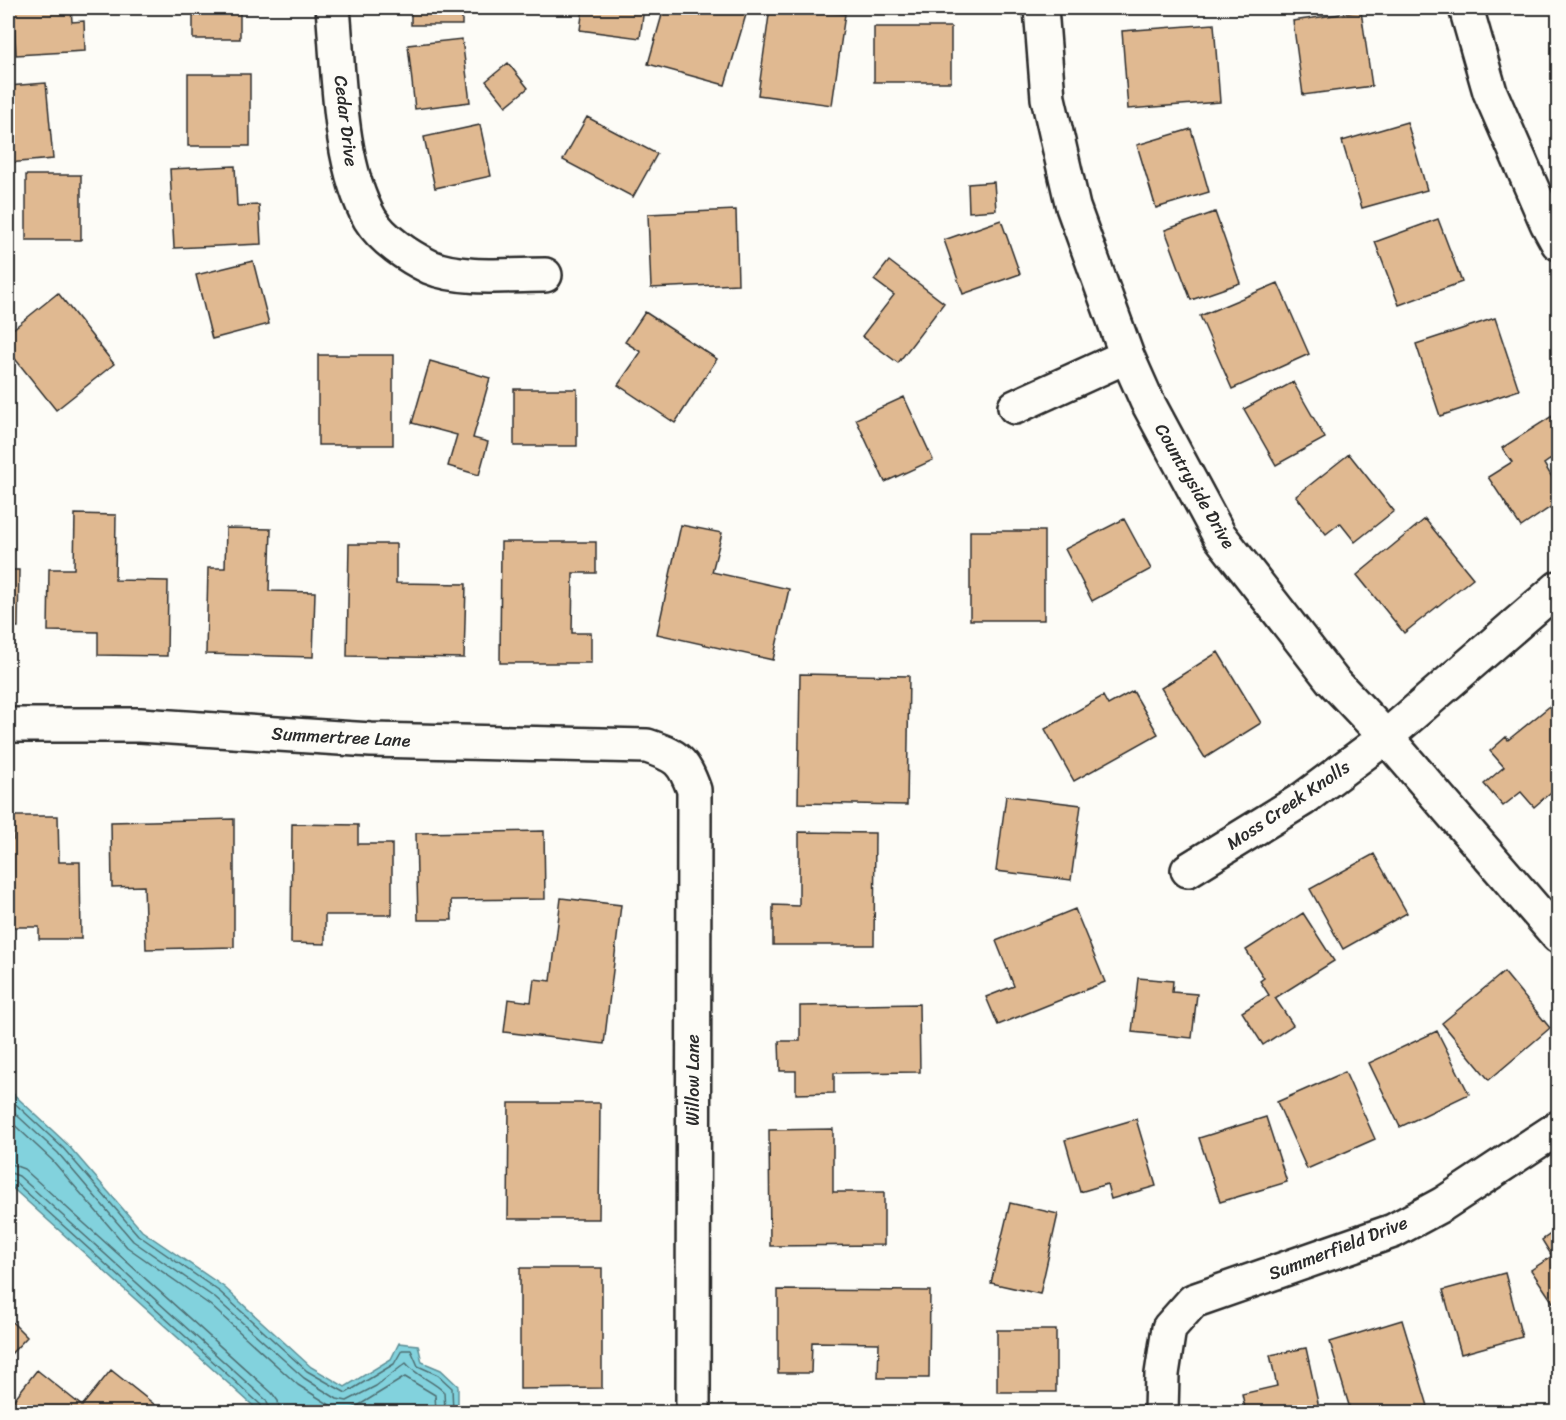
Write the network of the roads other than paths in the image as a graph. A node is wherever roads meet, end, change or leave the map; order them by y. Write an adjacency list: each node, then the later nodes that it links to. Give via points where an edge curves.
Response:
1 (333, 8): 5 (street, Cedar Drive, via 346,148 370,219 385,238 431,267 467,274)
2 (1041, 8): 6 (street, Countryside Drive, via 1048,98 1073,207)
3 (1466, 8): 4 (street, via 1490,92)
4 (1558, 243)
5 (544, 275)
6 (1127, 356): 7 (street); 10 (street, Countryside Drive, via 1219,535 1332,680)
7 (1015, 407)
8 (1558, 588): 10 (street, Moss Creek Knolls)
9 (8, 725): 11 (street, Summertree Lane, via 140,725 371,740 648,746)
10 (1386, 737): 12 (street, Moss Creek Knolls, via 1303,799); 13 (street, Countryside Drive)
11 (673, 755): 15 (street, Willow Lane, via 686,767 694,790)
12 (1188, 870)
13 (1558, 936)
14 (1558, 1128): 16 (street, Summerfield Drive, via 1443,1204 1393,1231 1193,1301 1169,1328)
15 (693, 1413)
16 (1161, 1413)

